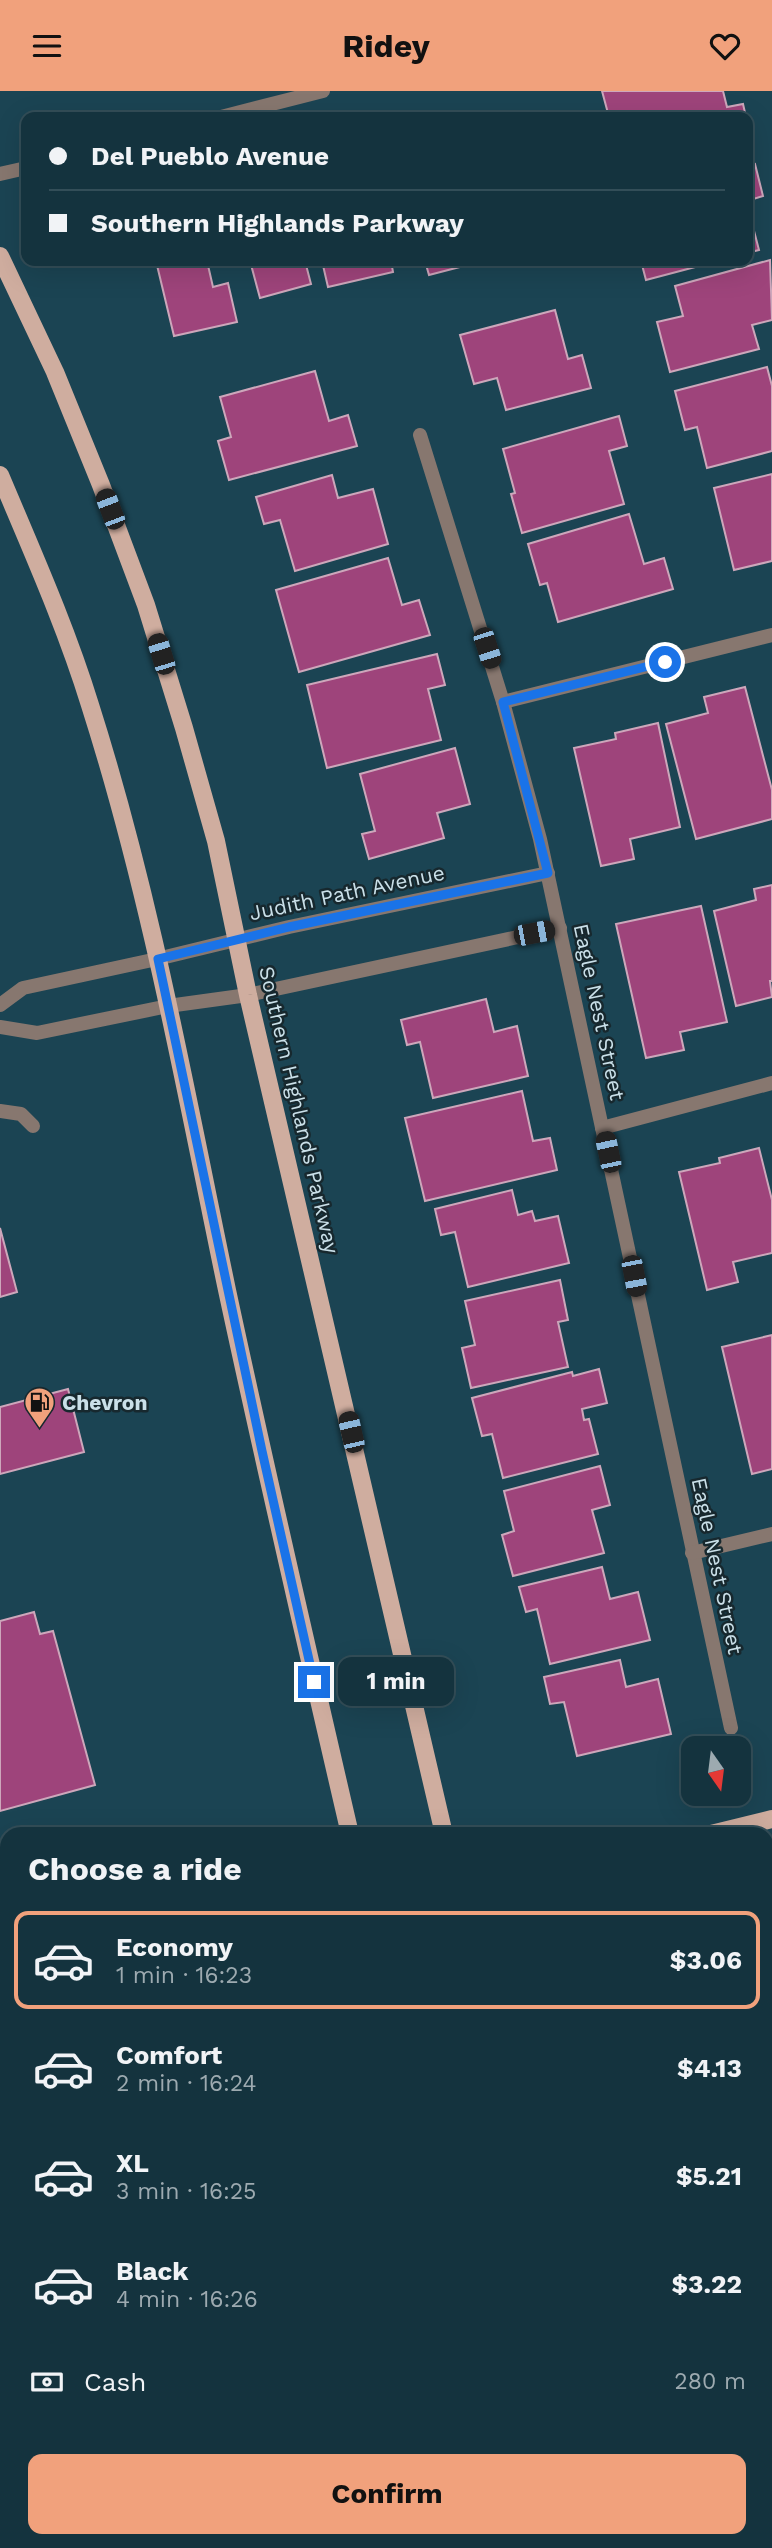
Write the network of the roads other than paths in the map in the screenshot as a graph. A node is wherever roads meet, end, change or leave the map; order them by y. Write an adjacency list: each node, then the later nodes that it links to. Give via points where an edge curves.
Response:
1 (323, 91): 2 (street)
2 (241, 112)
3 (21, 168): 4 (street)
4 (0, 174)
5 (0, 256): 12 (main road, Southern Highlands Parkway, via 60,385 146,605 216,841)
6 (420, 435): 9 (street, Eagle Nest Street)
7 (0, 475): 13 (main road, via 89,702)
8 (772, 635): 9 (street)
9 (503, 702): 10 (street, Eagle Nest Street)
10 (548, 873): 11 (street, Eagle Nest Street); 12 (street, Judith Path Avenue)
11 (560, 928): 14 (street); 21 (street, Eagle Nest Street)
12 (236, 939): 13 (street, Judith Path Avenue); 14 (main road, Southern Highlands Parkway)
13 (158, 959): 15 (street, Judith Path Avenue, via 23,988); 16 (main road)
14 (248, 995): 16 (street); 27 (main road, Southern Highlands Parkway)
15 (0, 1005)
16 (168, 1006): 17 (street, via 37,1033); 26 (main road, via 262,1451)
17 (0, 1027)
18 (772, 1083): 21 (street)
19 (0, 1111): 20 (street, via 21,1114)
20 (33, 1126)
21 (603, 1128): 23 (street, Eagle Nest Street)
22 (772, 1534): 23 (street)
23 (692, 1553): 24 (street, Eagle Nest Street)
24 (732, 1728)
25 (772, 1819): 28 (main road)
26 (348, 1827)
27 (442, 1827)
28 (739, 1827)

